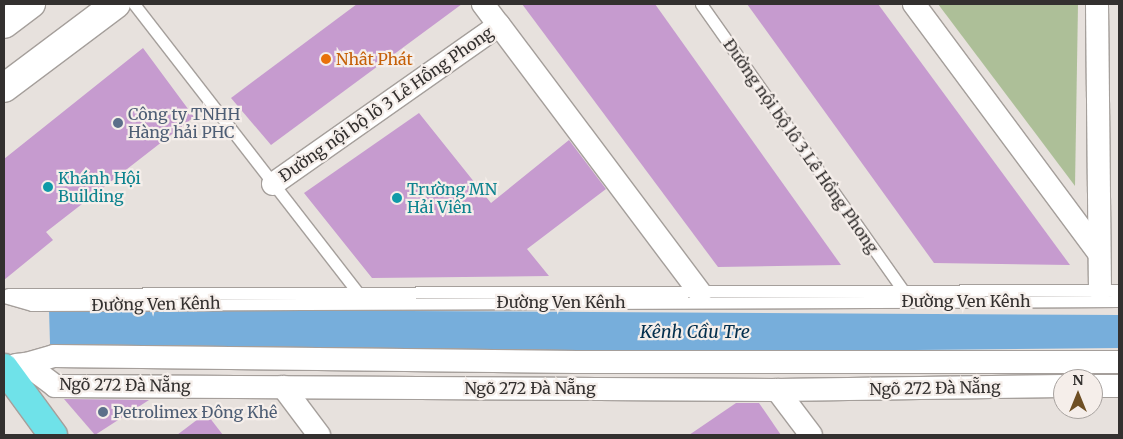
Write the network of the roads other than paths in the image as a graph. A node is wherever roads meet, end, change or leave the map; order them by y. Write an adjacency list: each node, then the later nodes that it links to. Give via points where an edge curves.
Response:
1 (31, 4): 8 (street)
2 (116, 4): 10 (street)
3 (134, 4): 11 (lane, Đường nội bộ lô 3 Lê Hồng Phong)
4 (483, 4): 9 (street, Đường nội bộ lô 3 Lê Hồng Phong)
5 (701, 4): 13 (lane, Đường nội bộ lô 3 Lê Hồng Phong)
6 (914, 4): 12 (street)
7 (1097, 4): 12 (street)
8 (4, 24)
9 (499, 25): 11 (street, Đường nội bộ lô 3 Lê Hồng Phong); 16 (street, Đường nội bộ lô 3 Lê Hồng Phong)
10 (4, 88)
11 (273, 184): 15 (lane, Đường nội bộ lô 3 Lê Hồng Phong)
12 (1098, 252): 14 (street)
13 (902, 289): 14 (lane, Đường Ven Kênh); 16 (lane, Đường Ven Kênh)
14 (1110, 290)
15 (358, 293): 16 (lane, Đường Ven Kênh); 17 (lane, Đường Ven Kênh)
16 (700, 293)
17 (4, 296): 18 (lane, Đường Ven Kênh, via 32,305)
18 (1119, 301)
19 (1119, 362): 20 (street, via 577,362 54,356)
20 (11, 366): 24 (street, Ngõ 272 Đà Nẵng, via 55,386); 26 (main road)
21 (1053, 386): 25 (street, Ngõ 272 Đà Nẵng)
22 (1103, 386): 23 (street)
23 (1119, 386)
24 (283, 387): 25 (street, Ngõ 272 Đà Nẵng); 27 (street)
25 (776, 390): 28 (street)
26 (53, 435)
27 (319, 435)
28 (810, 435)

